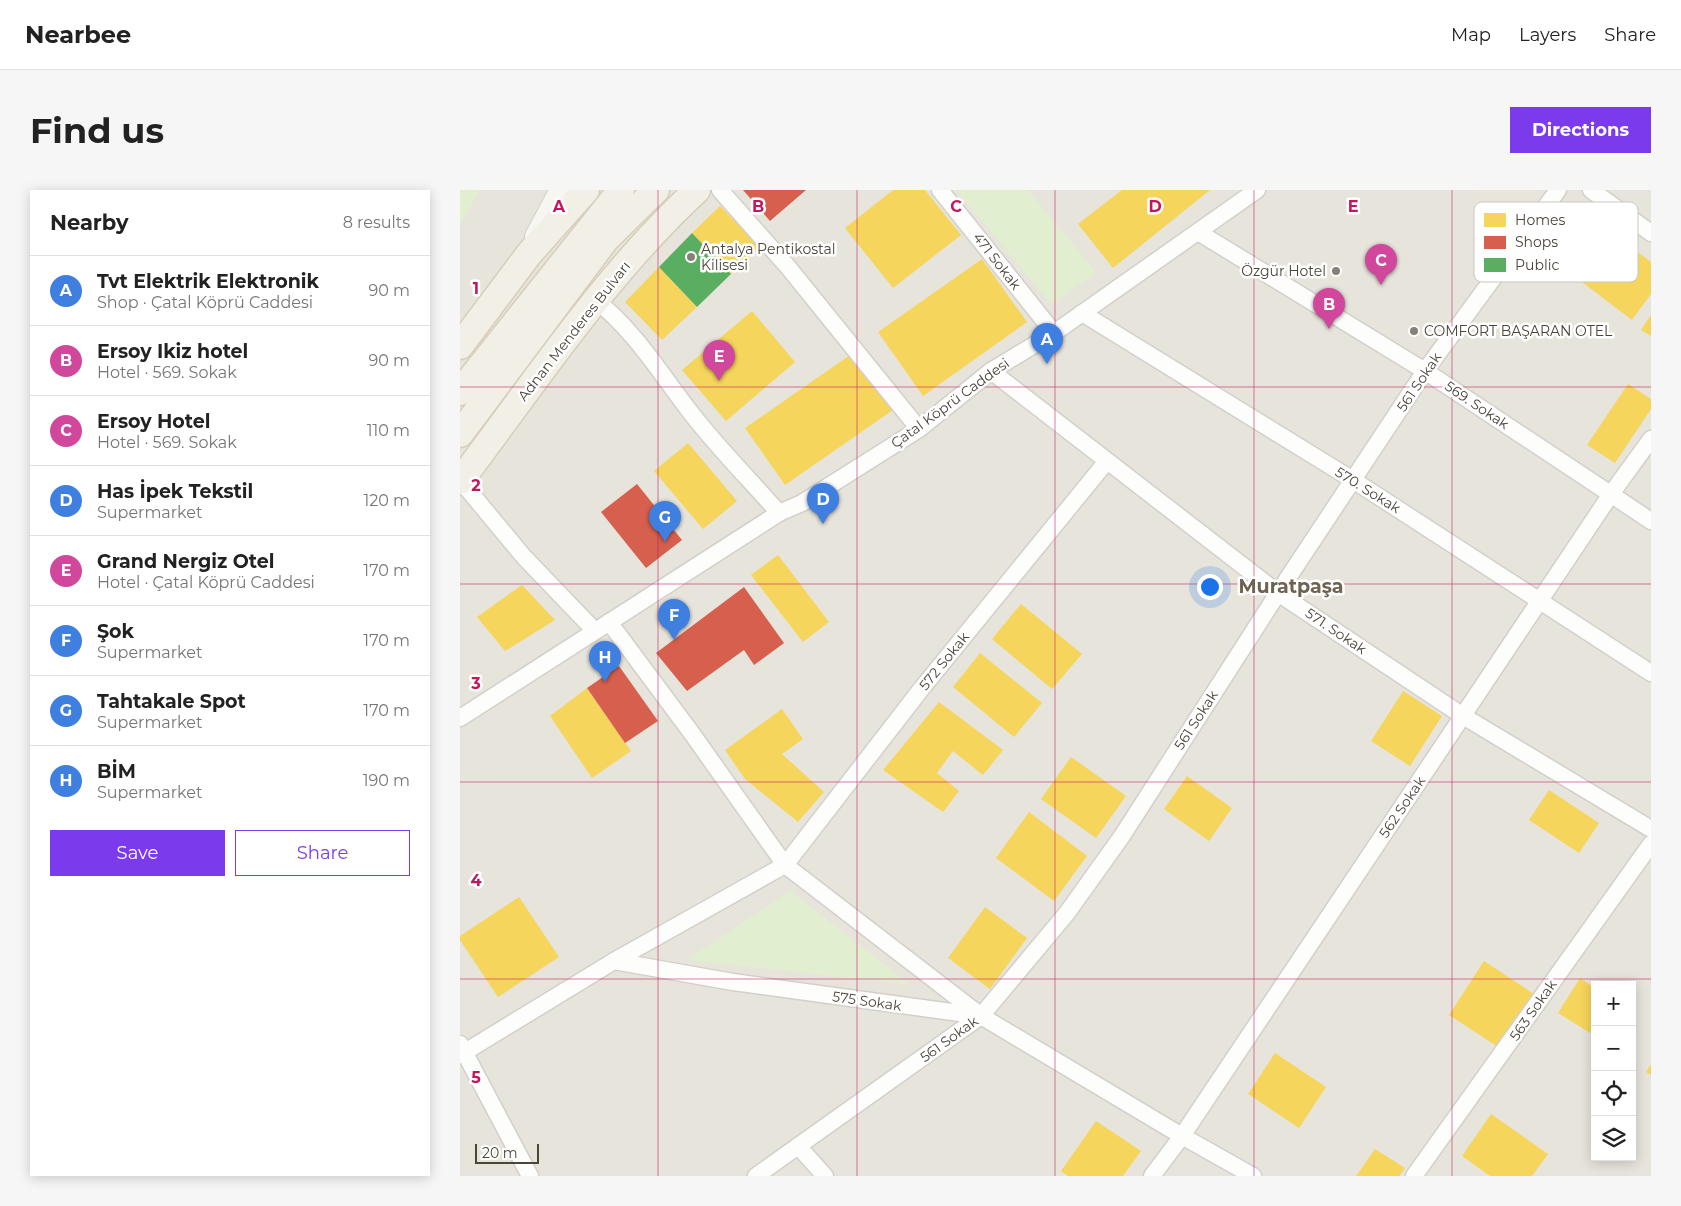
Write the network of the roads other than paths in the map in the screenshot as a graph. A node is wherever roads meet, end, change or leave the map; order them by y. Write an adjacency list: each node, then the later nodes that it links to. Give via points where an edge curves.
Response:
1 (562, 190): 16 (main road)
2 (586, 190): 16 (main road)
3 (621, 190): 24 (main road)
4 (656, 190): 26 (main road, Adnan Menderes Bulvarı, via 606,239)
5 (697, 190): 18 (main road, Adnan Menderes Bulvarı, via 658,226)
6 (720, 190): 25 (street, via 788,267)
7 (940, 190): 20 (street, 471 Sokak)
8 (1257, 190): 14 (street, Çatal Köprü Caddesi)
9 (1558, 190): 11 (street, 561 Sokak)
10 (1591, 190): 12 (street)
11 (1549, 202)
12 (1608, 202)
13 (1638, 224): 15 (street)
14 (1198, 232): 19 (street, Çatal Köprü Caddesi); 23 (street, 569. Sokak)
15 (1651, 233)
16 (529, 254): 21 (main road)
17 (1490, 282): 23 (street, 561 Sokak)
18 (595, 300): 30 (main road, Adnan Menderes Bulvarı); 32 (street, via 607,309 692,414)
19 (1082, 313): 20 (street, Çatal Köprü Caddesi); 29 (street, 570. Sokak)
20 (1054, 333): 22 (street, Çatal Köprü Caddesi)
21 (460, 346)
22 (991, 371): 25 (street, Çatal Köprü Caddesi); 28 (street, 571. Sokak)
23 (1425, 371): 29 (street, 561 Sokak); 31 (street, 569. Sokak)
24 (460, 392)
25 (919, 428): 32 (street, Çatal Köprü Caddesi, via 802,503)
26 (460, 434)
27 (1651, 439): 31 (street, 562 Sokak)
28 (1107, 461): 34 (street, 571. Sokak); 43 (street, 572 Sokak, via 922,688)
29 (1353, 480): 34 (street, 561 Sokak); 35 (street, 570. Sokak)
30 (460, 481): 37 (street, via 524,557)
31 (1611, 494): 33 (street, 569. Sokak); 35 (street, 562 Sokak)
32 (779, 513): 36 (street, Çatal Köprü Caddesi)
33 (1651, 521)
34 (1278, 593): 39 (street, 571. Sokak); 45 (street, 561 Sokak, via 1122,836 1067,913)
35 (1540, 600): 38 (street, 570. Sokak); 39 (street, 562 Sokak)
36 (609, 622): 37 (street, Çatal Köprü Caddesi); 43 (street)
37 (595, 631): 40 (street, Çatal Köprü Caddesi)
38 (1651, 673)
39 (1463, 716): 41 (street, 571. Sokak); 47 (street, 562 Sokak)
40 (460, 718)
41 (1651, 829)
42 (1651, 844): 54 (street, 563 Sokak)
43 (785, 865): 44 (street); 45 (street)
44 (614, 961): 45 (street, 575 Sokak, via 733,982); 46 (street)
45 (981, 1016): 47 (street, 575 Sokak); 48 (street, 561 Sokak)
46 (462, 1050): 49 (street)
47 (1182, 1136): 52 (street, 562 Sokak); 53 (street, 575 Sokak)
48 (798, 1146): 50 (street, 561 Sokak); 51 (street)
49 (530, 1176)
50 (756, 1176)
51 (825, 1176)
52 (1152, 1176)
53 (1254, 1176)
54 (1414, 1176)

